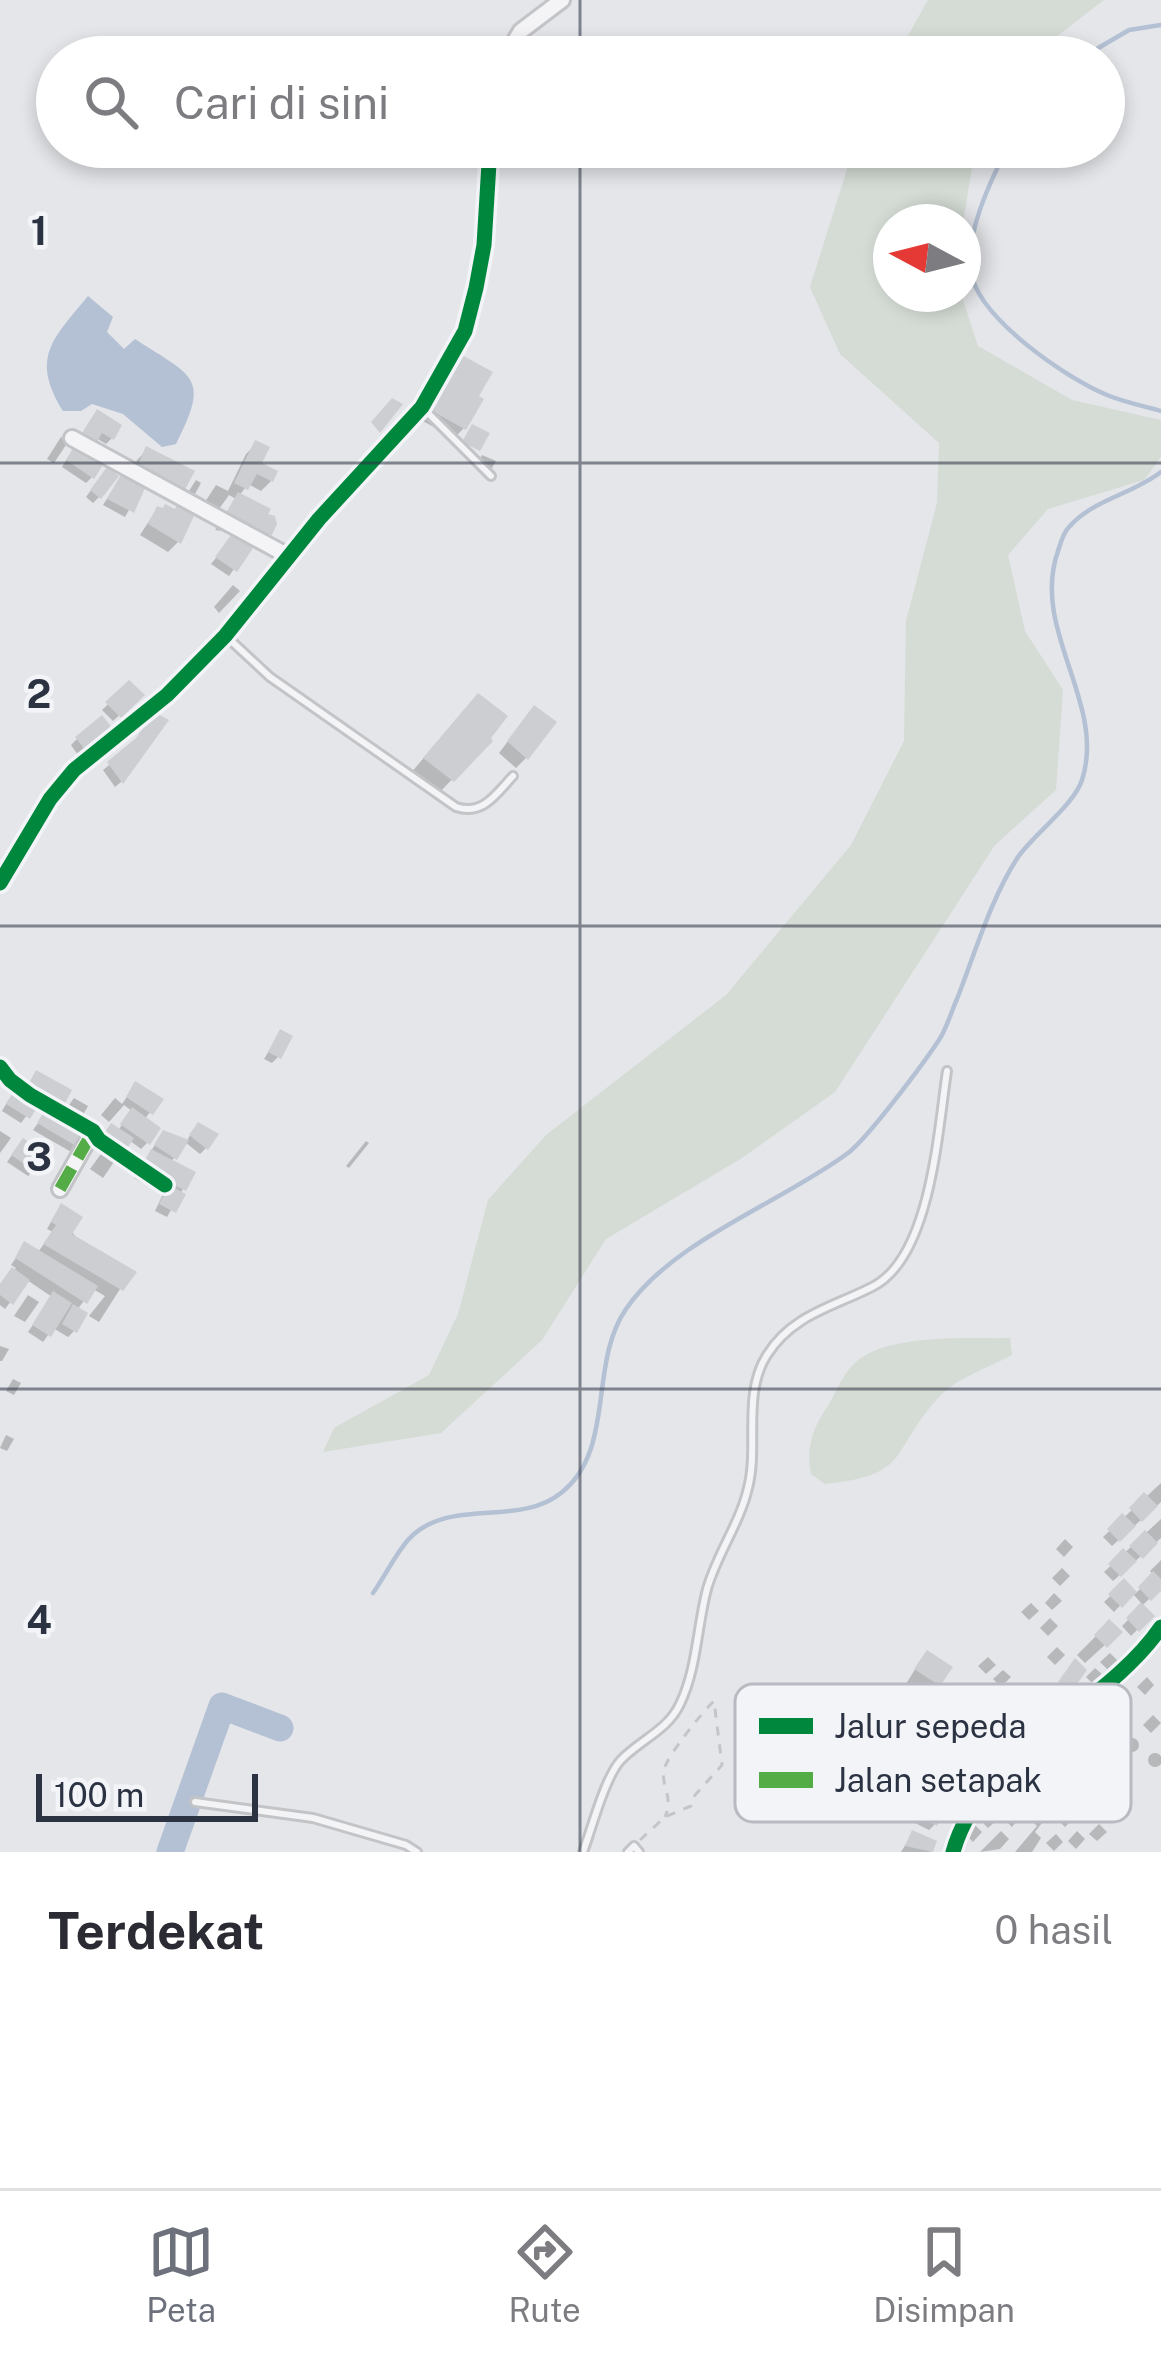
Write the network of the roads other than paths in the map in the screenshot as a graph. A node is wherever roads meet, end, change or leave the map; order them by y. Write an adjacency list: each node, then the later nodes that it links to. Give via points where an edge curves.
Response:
1 (562, 0): 2 (street)
2 (519, 36)
3 (489, 168): 4 (street, via 484,245 465,331)
4 (422, 407): 6 (lane); 7 (street)
5 (72, 438): 7 (street)
6 (491, 476)
7 (290, 557): 8 (street)
8 (225, 636): 9 (lane, via 456,807 484,806); 10 (street, via 74,770)
9 (513, 776)
10 (0, 883)
11 (0, 1066): 13 (street)
12 (947, 1071): 21 (lane, via 932,1172 905,1256 875,1286 801,1319 765,1357 755,1384 748,1493 707,1590 679,1709 619,1762)
13 (5, 1087): 14 (street)
14 (93, 1131): 15 (street); 16 (street)
15 (165, 1185)
16 (59, 1189)
17 (1161, 1627): 18 (street)
18 (1110, 1684)
19 (195, 1802): 20 (lane, via 313,1818)
20 (417, 1852)
21 (583, 1852)

